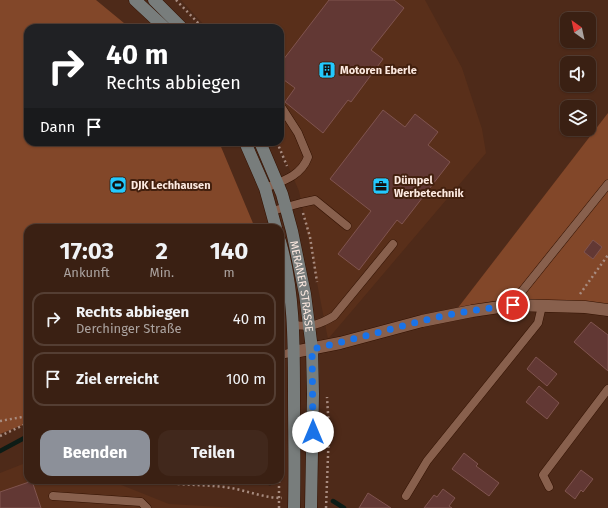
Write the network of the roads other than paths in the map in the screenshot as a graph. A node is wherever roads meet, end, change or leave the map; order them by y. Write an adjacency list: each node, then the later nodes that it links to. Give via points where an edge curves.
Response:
1 (135, 0): 3 (main road)
2 (154, 0): 4 (main road)
3 (161, 24)
4 (178, 24)
5 (284, 110): 8 (lane, via 298,133 308,157 298,173)
6 (247, 146): 10 (main road)
7 (262, 146): 8 (main road, MERANER STRASSE)
8 (278, 183): 10 (lane); 11 (main road, MERANER STRASSE)
9 (608, 184): 17 (lane)
10 (265, 188): 12 (main road)
11 (286, 208): 12 (lane); 14 (lane, via 315,200); 21 (main road, MERANER STRASSE, via 300,269)
12 (272, 211): 13 (main road)
13 (275, 224)
14 (347, 226)
15 (393, 244): 21 (lane, via 334,316)
16 (284, 261): 20 (main road, MERANER STRASSE)
17 (513, 305): 18 (street); 22 (street, via 422,321)
18 (542, 306): 19 (street); 28 (lane, via 538,323 427,461)
19 (608, 310)
20 (294, 325): 21 (lane); 23 (main road, MERANER STRASSE)
21 (309, 327): 22 (main road, MERANER STRASSE)
22 (312, 349): 23 (street); 31 (main road, MERANER STRASSE)
23 (294, 352): 24 (lane); 30 (main road, MERANER STRASSE)
24 (284, 354)
25 (608, 389): 26 (lane, via 543,475)
26 (549, 487)
27 (53, 496): 29 (lane, via 141,502)
28 (406, 496)
29 (147, 508)
30 (294, 508)
31 (312, 508)

